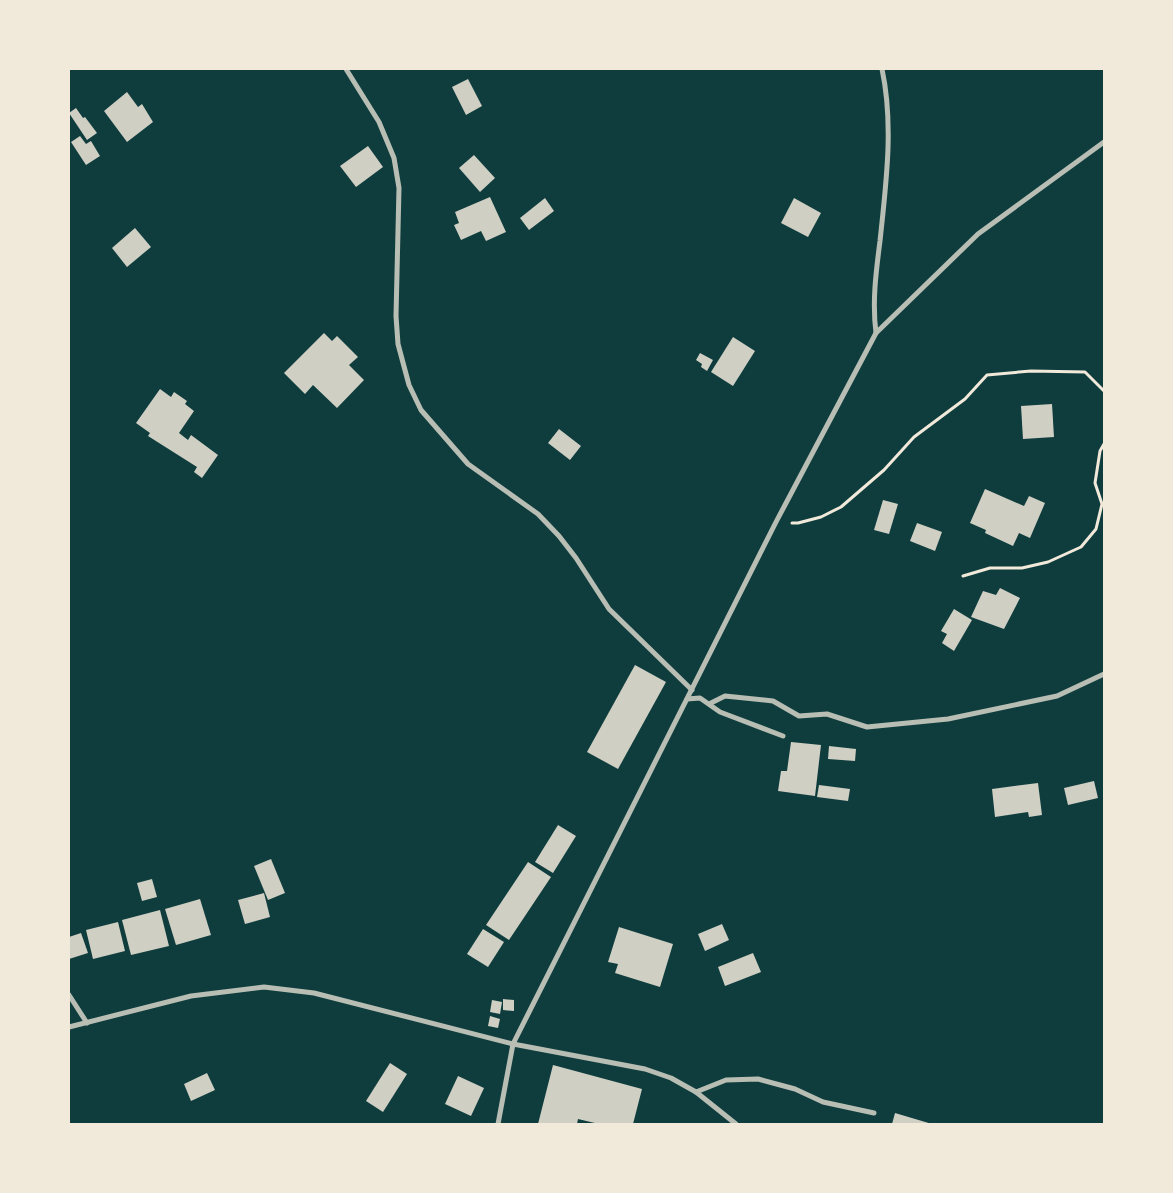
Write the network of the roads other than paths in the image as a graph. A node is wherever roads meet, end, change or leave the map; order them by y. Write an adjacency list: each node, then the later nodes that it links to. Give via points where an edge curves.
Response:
1 (346, 69): 6 (street, via 379,122 394,158 399,188 398,344 409,384 421,410 468,464 538,514 576,558 609,609)
2 (882, 69): 4 (street, via 888,130 874,295)
3 (1104, 142): 4 (street, via 978,234)
4 (876, 333): 6 (street)
5 (1104, 674): 8 (street, via 1057,696 948,719 867,727 826,714 799,716 774,700 725,696)
6 (692, 690): 7 (street)
7 (687, 699): 8 (street, via 700,698); 13 (street)
8 (709, 704): 9 (street, via 720,712)
9 (783, 736)
10 (69, 996): 11 (street)
11 (87, 1023): 12 (street); 13 (street, via 191,996 264,986 314,993)
12 (69, 1027)
13 (513, 1044): 14 (street, via 645,1068); 16 (street)
14 (696, 1092): 15 (street, via 726,1080 758,1078 824,1102); 17 (street)
15 (874, 1113)
16 (498, 1124)
17 (736, 1124)

